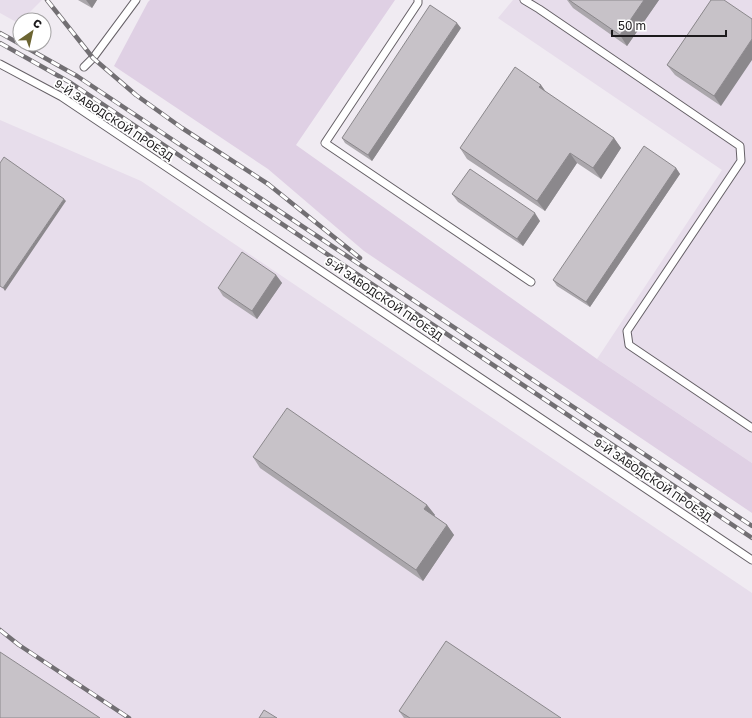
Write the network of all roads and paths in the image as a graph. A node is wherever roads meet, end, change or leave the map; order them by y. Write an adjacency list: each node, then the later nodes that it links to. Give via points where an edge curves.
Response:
1 (136, 0): 5 (lane)
2 (418, 0): 6 (lane, via 326,143)
3 (524, 0): 7 (lane, via 740,146 741,162 627,331 629,345)
4 (0, 64): 8 (lane, 9-Й ЗАВОДСКОЙ ПРОЕЗД, via 62,97)
5 (84, 67)
6 (531, 282)
7 (752, 428)
8 (752, 560)

